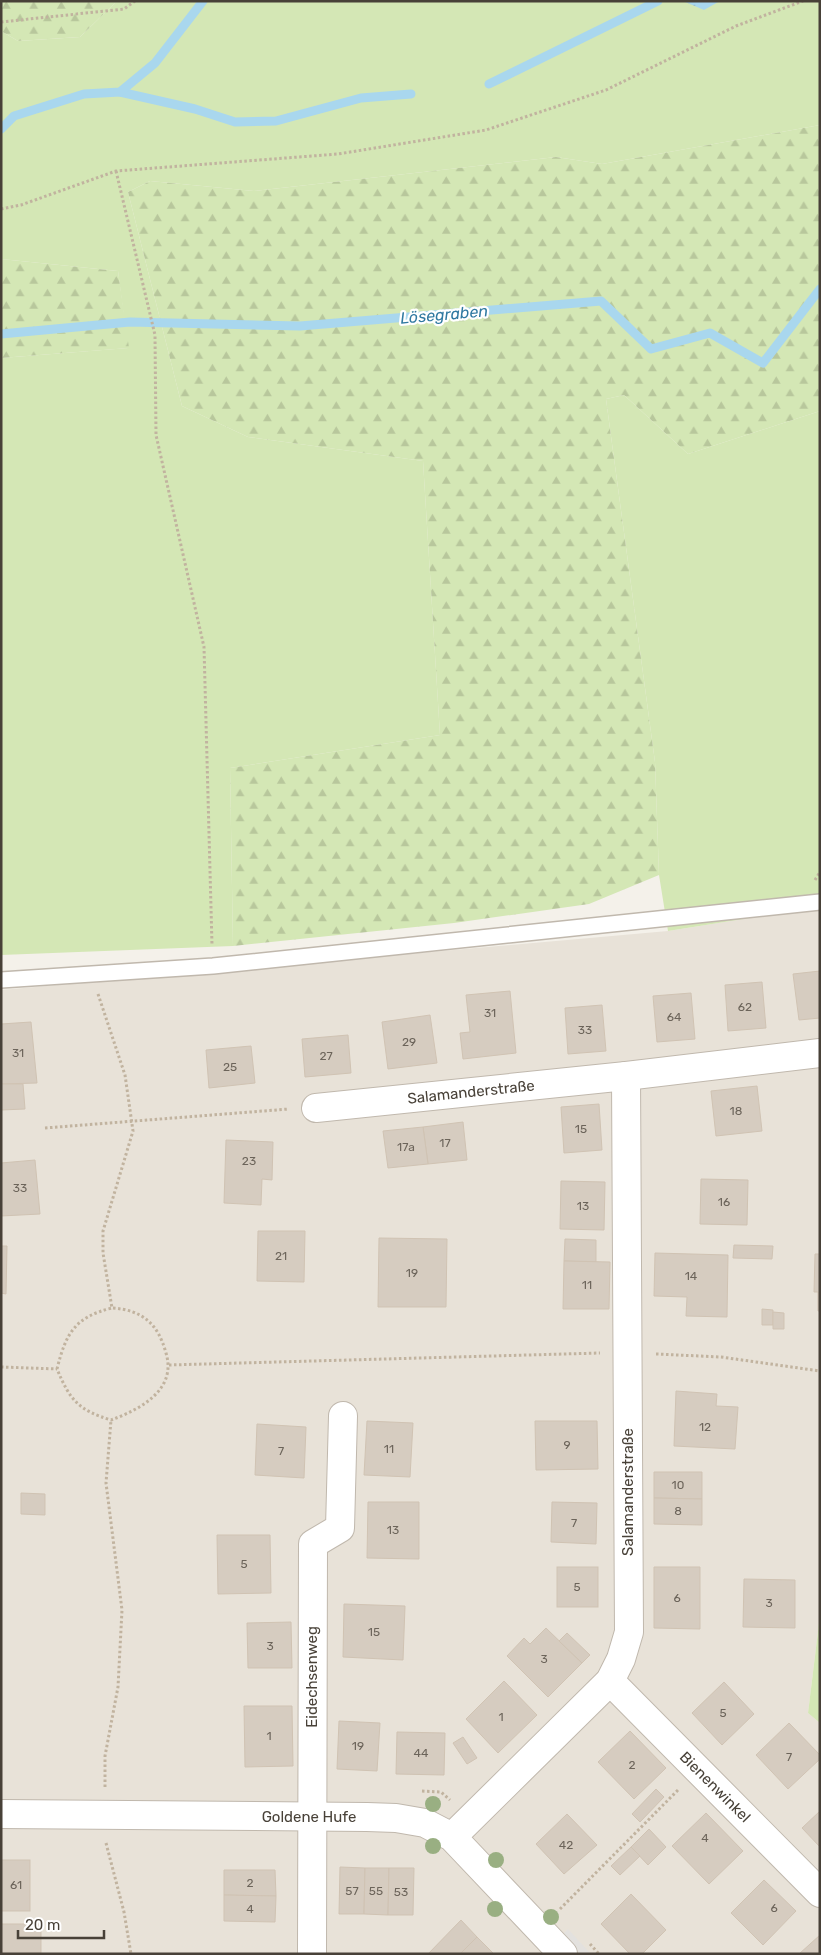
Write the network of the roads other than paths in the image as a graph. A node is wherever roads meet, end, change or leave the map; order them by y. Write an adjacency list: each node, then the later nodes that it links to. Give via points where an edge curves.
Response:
1 (820, 902): 2 (lane, via 213,966)
2 (1, 980)
3 (820, 1053): 4 (street, Salamanderstraße)
4 (626, 1076): 5 (street, Salamanderstraße); 7 (street, Salamanderstraße, via 629,1632)
5 (316, 1108)
6 (343, 1416): 9 (street, Eidechsenweg, via 340,1528 313,1544)
7 (610, 1681): 10 (street, Salamanderstraße); 11 (street, Bienenwinkel)
8 (1, 1814): 9 (street, Goldene Hufe)
9 (311, 1818): 10 (street, Goldene Hufe, via 396,1818 425,1823); 12 (street, Eidechsenweg)
10 (452, 1837): 13 (street, Goldene Hufe)
11 (820, 1893)
12 (312, 1954)
13 (563, 1954)

